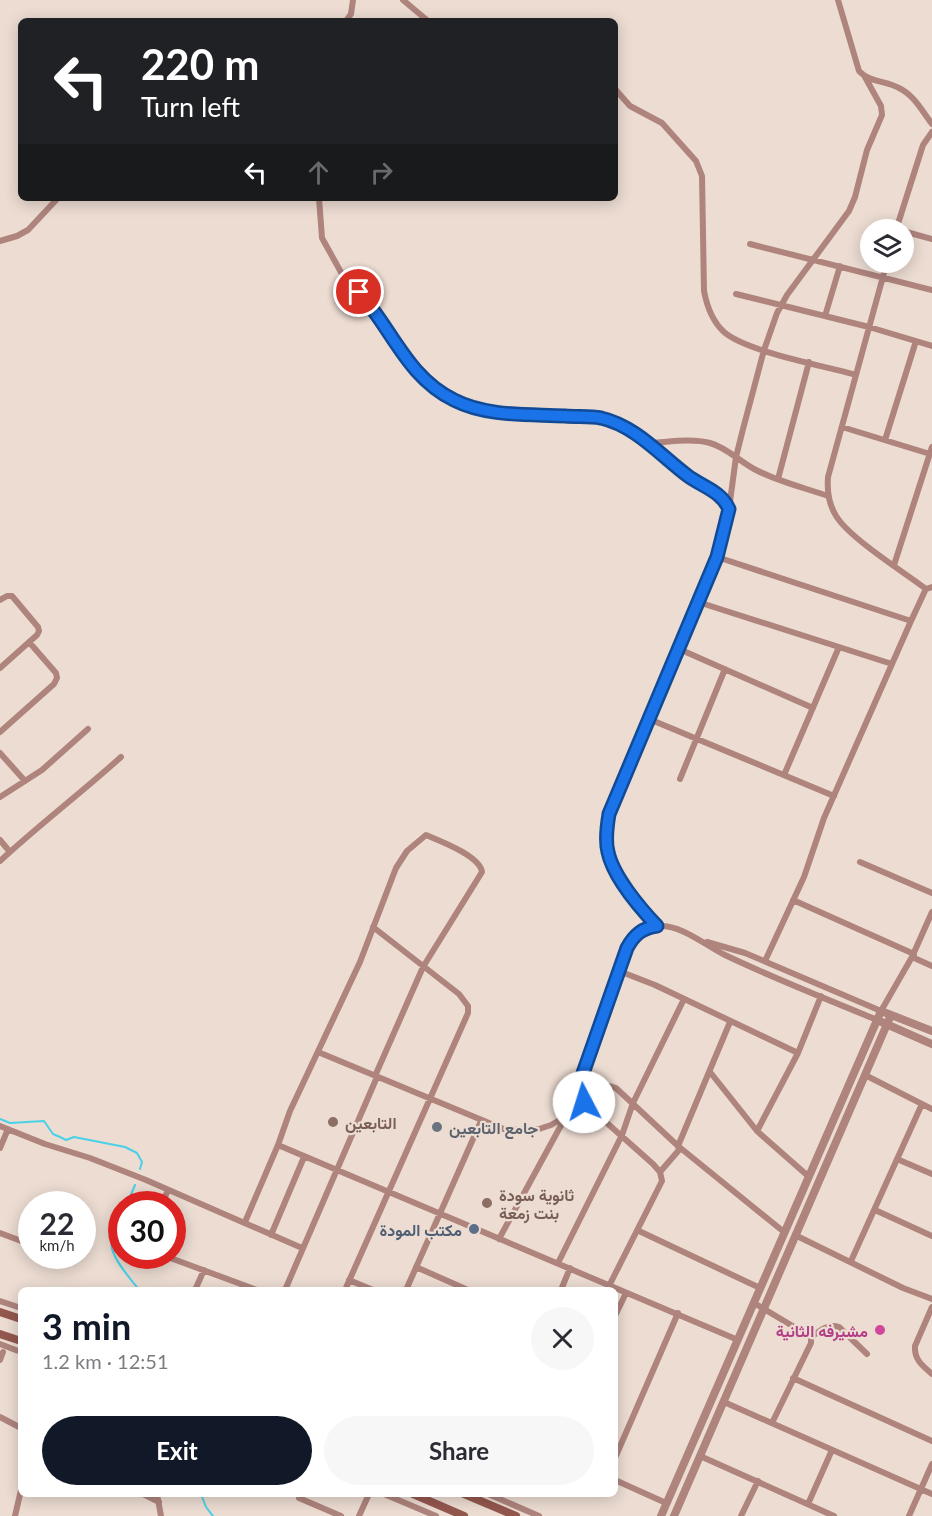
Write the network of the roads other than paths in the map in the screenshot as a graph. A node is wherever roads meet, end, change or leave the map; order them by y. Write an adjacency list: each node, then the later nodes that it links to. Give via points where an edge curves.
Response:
1 (353, 0): 4 (street)
2 (403, 0): 5 (street)
3 (838, 0): 6 (street, via 857,68)
4 (348, 18)
5 (424, 18)
6 (865, 77): 8 (street, via 908,93); 17 (street, via 882,115 867,150 852,204)
7 (618, 92): 28 (street, via 630,106 662,123 696,161 702,176 706,303 725,332)
8 (932, 124)
9 (932, 132): 12 (street, via 923,145)
10 (55, 201): 15 (street, via 28,230)
11 (319, 201): 33 (street, via 322,238 342,274 371,307 408,363 434,388 464,405 486,411 602,418)
12 (900, 219)
13 (914, 234): 14 (street)
14 (932, 239)
15 (0, 241)
16 (750, 244): 17 (street)
17 (812, 259): 18 (street); 23 (street)
18 (840, 266): 20 (street); 24 (street)
19 (884, 273): 20 (street)
20 (883, 276): 21 (street); 25 (street)
21 (932, 290)
22 (736, 294): 23 (street)
23 (781, 305): 24 (street); 28 (street)
24 (825, 316): 25 (street)
25 (869, 327): 26 (street); 30 (street)
26 (916, 341): 27 (street); 32 (street)
27 (932, 346)
28 (764, 350): 29 (street); 35 (street)
29 (809, 362): 30 (street); 36 (street)
30 (856, 375): 31 (street)
31 (842, 427): 32 (street); 37 (street, via 828,477)
32 (885, 440): 34 (street)
33 (648, 443): 35 (street, via 699,441); 38 (street, via 687,476 720,495)
34 (931, 450): 40 (street)
35 (736, 457): 36 (street); 38 (street)
36 (778, 479): 37 (street)
37 (828, 496): 40 (street, via 847,529)
38 (729, 509): 39 (street)
39 (717, 557): 43 (street); 44 (street)
40 (894, 565): 41 (street)
41 (929, 588): 44 (street)
42 (0, 600): 45 (street, via 12,596 38,627 39,633)
43 (698, 602): 46 (street); 47 (street)
44 (911, 621): 48 (street)
45 (29, 642): 49 (street); 54 (street, via 56,673 57,681)
46 (839, 647): 48 (street); 51 (street)
47 (679, 649): 50 (street); 52 (street)
48 (892, 664): 61 (street)
49 (0, 668)
50 (725, 669): 51 (street); 55 (street)
51 (813, 708): 58 (street)
52 (649, 719): 55 (street); 70 (street, via 611,808 607,846 630,896)
53 (88, 729): 60 (street)
54 (0, 732)
55 (697, 739): 58 (street); 59 (street)
56 (0, 753): 60 (street)
57 (121, 758): 64 (street)
58 (784, 776): 61 (street)
59 (680, 779)
60 (25, 781): 62 (street)
61 (834, 796): 68 (street)
62 (0, 797)
63 (0, 840): 64 (street)
64 (10, 852): 65 (street)
65 (0, 861)
66 (860, 862): 67 (street)
67 (932, 893)
68 (793, 900): 73 (street); 74 (street)
69 (932, 912): 73 (street)
70 (657, 926): 72 (street, via 673,928); 77 (street, via 641,931 633,939)
71 (374, 927): 76 (street); 76 (street, via 399,862 426,835 456,848 480,866 482,872); 87 (street)
72 (704, 942): 74 (street); 78 (street, via 727,956)
73 (913, 955): 75 (street); 80 (street)
74 (765, 961): 80 (street)
75 (932, 966)
76 (423, 967): 91 (street); 93 (street, via 464,999 468,1013)
77 (619, 970): 79 (street); 92 (street)
78 (821, 996): 82 (street); 88 (street)
79 (684, 999): 83 (street); 95 (street)
80 (881, 1011): 81 (street); 82 (street)
81 (891, 1015): 84 (street); 85 (street)
82 (877, 1020): 84 (street); 112 (street)
83 (730, 1022): 88 (street); 89 (street)
84 (887, 1025): 86 (street); 90 (street)
85 (932, 1031)
86 (932, 1044)
87 (318, 1052): 91 (street); 104 (street)
88 (798, 1053): 102 (street)
89 (710, 1072): 102 (street); 105 (street)
90 (865, 1075): 96 (street); 122 (street)
91 (376, 1077): 93 (street); 109 (street)
92 (575, 1096): 94 (street); 98 (street)
93 (430, 1100): 99 (street); 114 (street)
94 (584, 1102): 95 (street, via 607,1085); 103 (street)
95 (633, 1103): 103 (street); 105 (street)
96 (922, 1104): 97 (street); 108 (street)
97 (932, 1109)
98 (565, 1117): 99 (street, via 539,1129 522,1131); 124 (street)
99 (481, 1121): 116 (street)
100 (0, 1126): 101 (street)
101 (8, 1129): 106 (street); 113 (street)
102 (757, 1131): 112 (street)
103 (622, 1135): 110 (street); 128 (street)
104 (278, 1145): 107 (street); 117 (street)
105 (678, 1146): 110 (street, via 679,1150); 119 (street)
106 (0, 1148)
107 (304, 1157): 109 (street); 121 (street)
108 (897, 1159): 111 (street); 115 (street)
109 (336, 1170): 114 (street); 126 (street)
110 (660, 1172): 118 (street, via 662,1181)
111 (932, 1174)
112 (808, 1176): 119 (street)
113 (168, 1190): 117 (street)
114 (387, 1193): 116 (street); 133 (street)
115 (874, 1210): 123 (street); 127 (street)
116 (439, 1214): 124 (street); 130 (street)
117 (245, 1222): 121 (street)
118 (639, 1231): 134 (street); 143 (street)
119 (784, 1232): 143 (street)
120 (0, 1233): 125 (street)
121 (271, 1235): 126 (street)
122 (795, 1235): 127 (street); 150 (street)
123 (932, 1236)
124 (500, 1239): 128 (street)
125 (18, 1240)
126 (302, 1248): 137 (street)
127 (851, 1261): 146 (street)
128 (558, 1263): 131 (street)
129 (186, 1264): 132 (street)
130 (417, 1267): 140 (street); 141 (street)
131 (570, 1268): 134 (street); 142 (street)
132 (204, 1270): 135 (street); 136 (street)
133 (349, 1280): 138 (street); 139 (street)
134 (609, 1286)
135 (196, 1287)
136 (249, 1287)
137 (286, 1287)
138 (346, 1287)
139 (366, 1287)
140 (407, 1287)
141 (461, 1287)
142 (562, 1287)
143 (760, 1288): 148 (street)
144 (618, 1290): 145 (street)
145 (626, 1293): 152 (street); 154 (street)
146 (932, 1299)
147 (0, 1300): 149 (street)
148 (754, 1302): 150 (street); 159 (street)
149 (18, 1307)
150 (764, 1307): 157 (street); 167 (street)
151 (932, 1307): 165 (street, via 914,1352)
152 (618, 1310)
153 (0, 1312): 155 (main road)
154 (678, 1313): 159 (street); 173 (street)
155 (18, 1318)
156 (0, 1334): 158 (main road)
157 (811, 1337): 163 (street, via 834,1325); 166 (street, via 812,1343)
158 (18, 1340)
159 (738, 1340): 190 (street)
160 (0, 1344): 161 (street)
161 (18, 1351)
162 (3, 1352): 164 (street)
163 (867, 1354)
164 (0, 1360)
165 (932, 1374)
166 (793, 1378): 169 (street); 171 (street)
167 (724, 1402): 169 (street); 174 (street)
168 (0, 1417): 170 (street)
169 (772, 1423): 172 (street)
170 (18, 1426)
171 (932, 1441)
172 (832, 1450): 178 (street); 191 (street)
173 (618, 1451)
174 (700, 1456): 177 (street); 201 (street)
175 (932, 1464): 178 (street)
176 (618, 1481): 190 (street)
177 (758, 1481): 191 (street); 202 (street)
178 (921, 1489): 179 (street); 204 (street)
179 (932, 1494)
180 (19, 1497): 192 (street)
181 (149, 1497): 189 (street)
182 (158, 1497): 189 (street)
183 (368, 1497): 195 (street)
184 (391, 1497): 196 (street)
185 (420, 1497): 197 (main road)
186 (471, 1497): 198 (main road)
187 (495, 1497): 199 (street)
188 (299, 1498): 194 (street)
189 (159, 1502): 193 (street)
190 (666, 1503): 200 (street)
191 (808, 1504): 203 (street)
192 (15, 1516)
193 (161, 1516)
194 (341, 1516)
195 (359, 1516)
196 (436, 1516)
197 (464, 1516)
198 (516, 1516)
199 (539, 1516)
200 (661, 1516)
201 (674, 1516)
202 (741, 1516)
203 (834, 1516)
204 (909, 1516)

